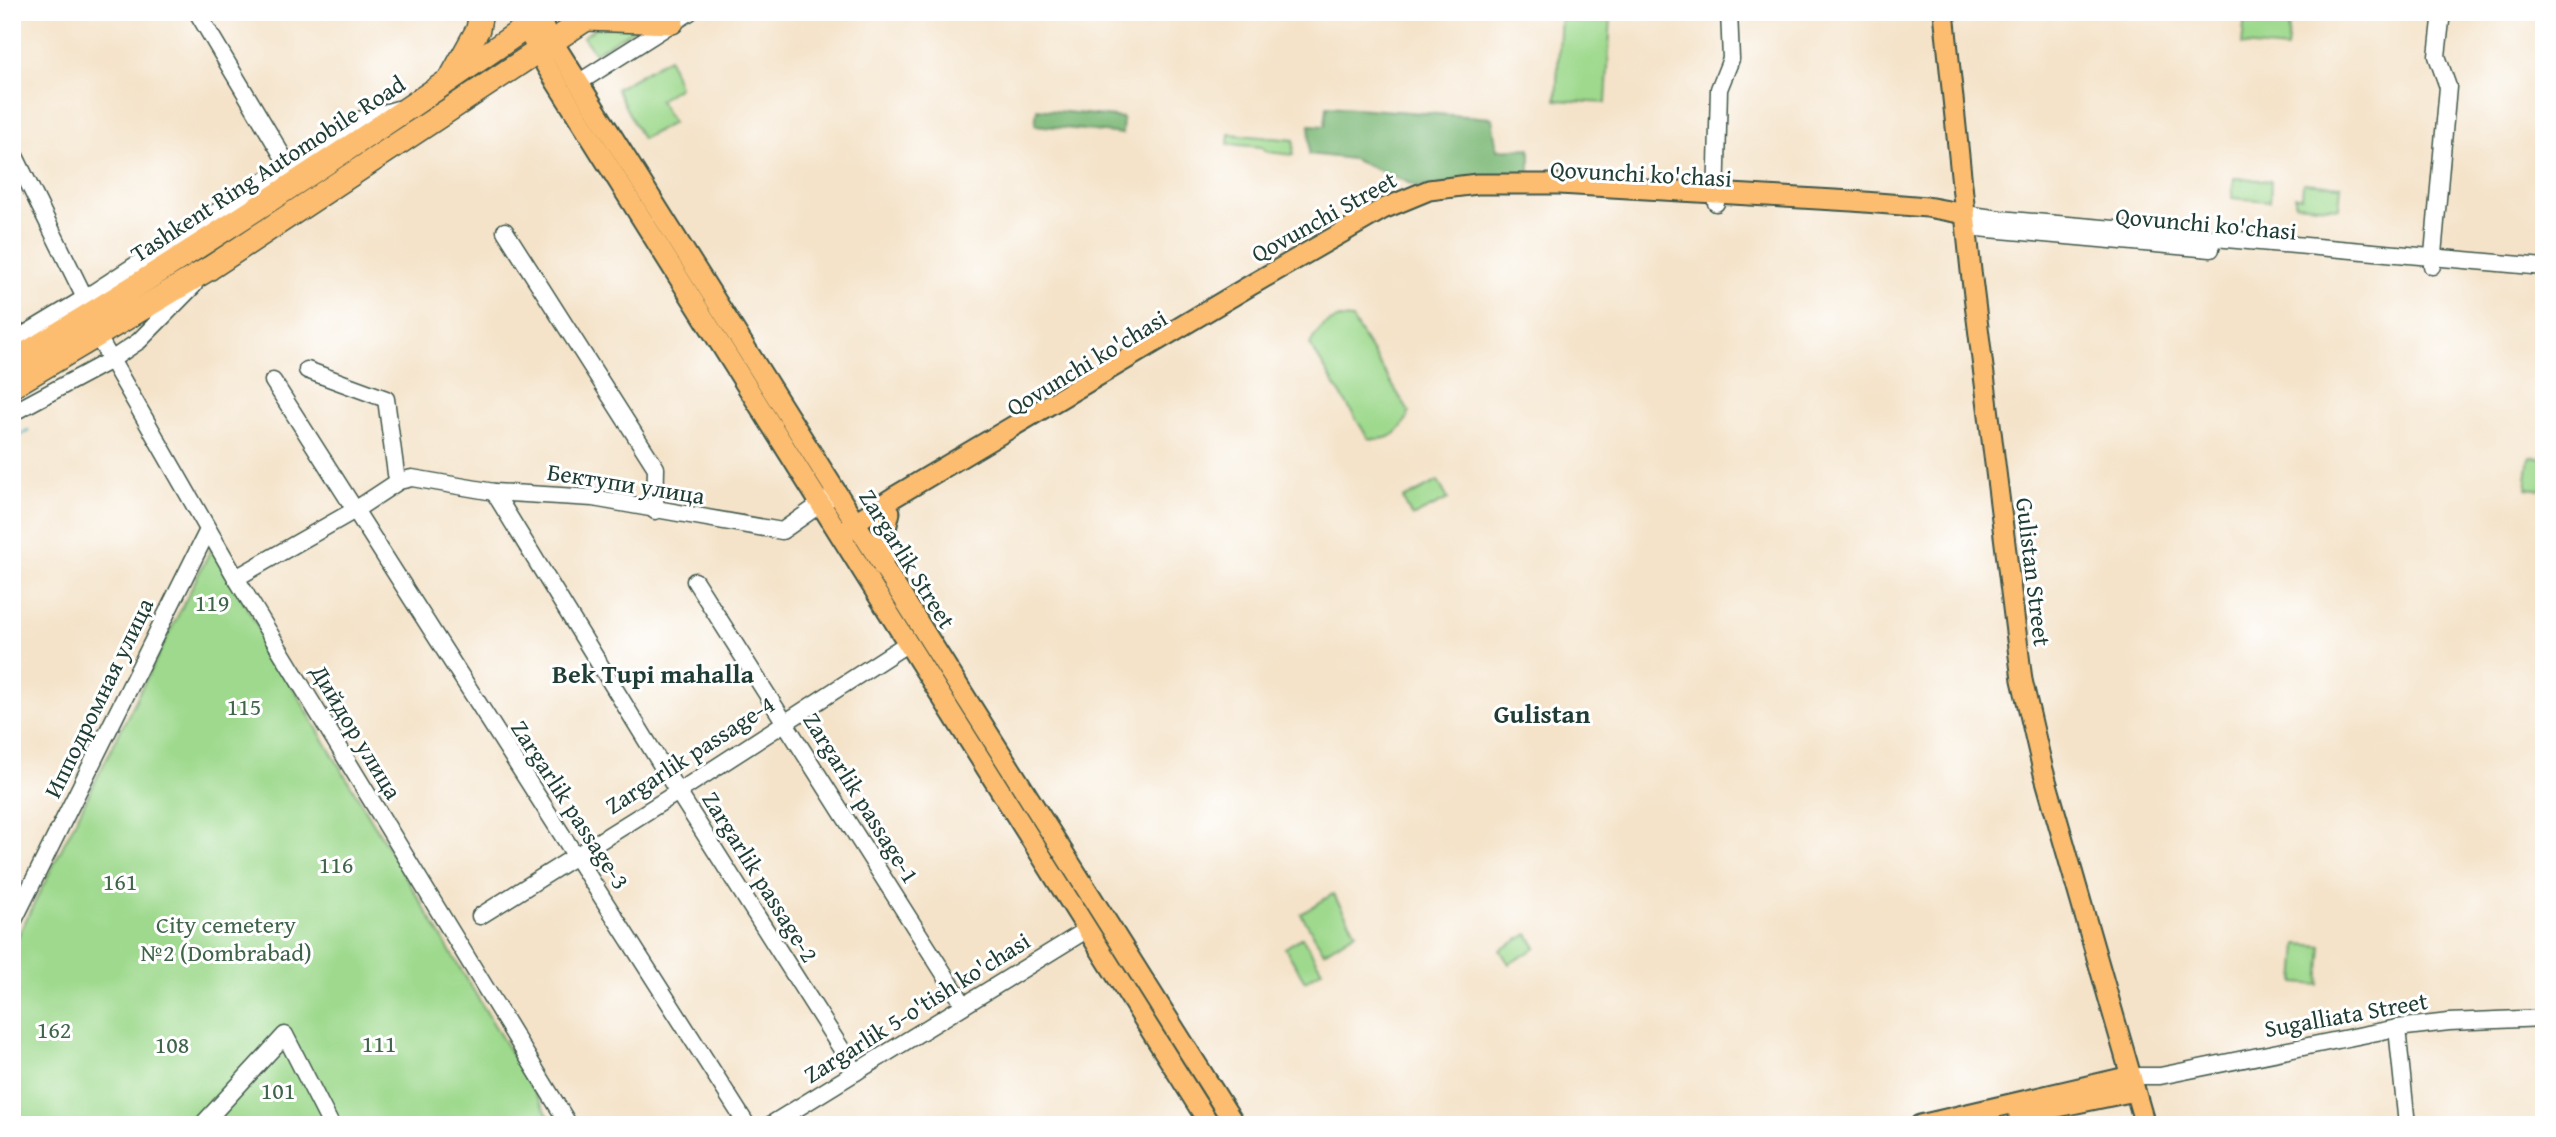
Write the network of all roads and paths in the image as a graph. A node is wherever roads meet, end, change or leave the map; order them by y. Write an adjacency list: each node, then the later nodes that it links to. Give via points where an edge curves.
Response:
1 (197, 12): 16 (street)
2 (481, 12): 11 (highway, via 478,29)
3 (1729, 12): 18 (street, via 1731,59 1719,89)
4 (1934, 12): 19 (main road, Gulistan Street)
5 (1944, 12): 19 (main road, Gulistan Street)
6 (2442, 12): 21 (street, via 2437,56 2448,87)
7 (591, 16): 9 (highway); 10 (highway, Tashkent Ring Automobile Road)
8 (533, 17): 10 (main road, Zargarlik Street); 11 (highway, Tashkent Ring Automobile Road)
9 (681, 17): 12 (street)
10 (544, 46): 12 (main road, Zargarlik Street); 17 (highway, Tashkent Ring Automobile Road); 35 (main road, Zargarlik Street)
11 (448, 82): 13 (highway, Tashkent Ring Automobile Road)
12 (578, 83): 35 (main road, Zargarlik Street)
13 (417, 103): 14 (highway, Tashkent Ring Automobile Road); 16 (street, via 356,121)
14 (347, 149): 17 (highway); 25 (highway, Tashkent Ring Automobile Road)
15 (12, 150): 25 (street, Дийдор улица)
16 (288, 165): 25 (street)
17 (362, 169): 23 (highway, Tashkent Ring Automobile Road)
18 (1716, 198): 19 (main road, Qovunchi ko'chasi); 38 (main road, Qovunchi ko'chasi, via 1465,195 1416,206 1255,292); 40 (main road, Qovunchi Street, via 1559,184 1477,184 1408,197 1127,357)
19 (1959, 219): 21 (street, Qovunchi ko'chasi); 57 (main road, Gulistan Street, via 2022,680)
20 (505, 232): 37 (street, via 656,468)
21 (2432, 263): 22 (street, Qovunchi ko'chasi); 24 (street, Qovunchi ko'chasi)
22 (2544, 267)
23 (210, 268): 25 (highway, Tashkent Ring Automobile Road); 27 (street, via 139,341)
24 (2544, 278)
25 (90, 318): 26 (street); 27 (street, Дийдор улица); 28 (highway, Tashkent Ring Automobile Road); 31 (highway)
26 (12, 342)
27 (111, 360): 32 (street); 39 (street, Дийдор улица)
28 (12, 362)
29 (307, 370): 33 (street, via 386,399)
30 (273, 381): 36 (street, Zargarlik passage-3)
31 (12, 386)
32 (12, 414)
33 (399, 481): 34 (street, Бектупи улица, via 412,478); 36 (street)
34 (494, 492): 37 (street, Бектупи улица, via 593,498); 46 (street, Zargarlik passage-2)
35 (829, 499): 37 (street, Бектупи улица, via 782,531); 40 (main road, Zargarlik Street)
36 (355, 510): 42 (street); 47 (street, Zargarlik passage-3)
37 (655, 511)
38 (890, 512): 40 (main road, Qovunchi ko'chasi); 41 (main road)
39 (208, 530): 42 (street, Дийдор улица); 49 (street, Ипподромная улица)
40 (852, 531): 41 (main road, Zargarlik Street); 44 (main road, Zargarlik Street)
41 (883, 569): 44 (main road, Zargarlik Street)
42 (236, 578): 60 (street, Дийдор улица)
43 (695, 581): 45 (street, Zargarlik passage-1)
44 (916, 638): 45 (street, Zargarlik passage-4); 50 (main road, Zargarlik Street)
45 (786, 722): 46 (street, Zargarlik passage-4); 52 (street, Zargarlik passage-1)
46 (678, 792): 47 (street, Zargarlik passage-4); 56 (street, Zargarlik passage-2)
47 (576, 856): 48 (street, Zargarlik passage-4); 61 (street, Zargarlik passage-3)
48 (481, 916)
49 (12, 924)
50 (1096, 924): 51 (main road, Zargarlik Street); 52 (street, Zargarlik 5-o'tish ko'chasi); 53 (main road, Zargarlik Street)
51 (1159, 1004): 53 (main road); 64 (main road, Zargarlik Street)
52 (964, 1006): 56 (street, Zargarlik 5-o'tish ko'chasi)
53 (1142, 1015): 63 (main road, Zargarlik Street)
54 (2544, 1018): 55 (street, Sugalliata Street)
55 (2397, 1027): 57 (street, Sugalliata Street); 69 (street)
56 (856, 1072): 62 (street, Zargarlik 5-o'tish ko'chasi)
57 (2127, 1085): 65 (main road, Sugalliata Street); 66 (main road, Sugalliata Street); 67 (main road, Gulistan Street); 68 (main road, Gulistan Street)
58 (202, 1125): 59 (street, via 285,1035)
59 (331, 1125)
60 (569, 1125)
61 (747, 1125)
62 (770, 1125)
63 (1210, 1125)
64 (1235, 1125)
65 (1920, 1125)
66 (1973, 1125)
67 (2133, 1125)
68 (2145, 1125)
69 (2407, 1125)

